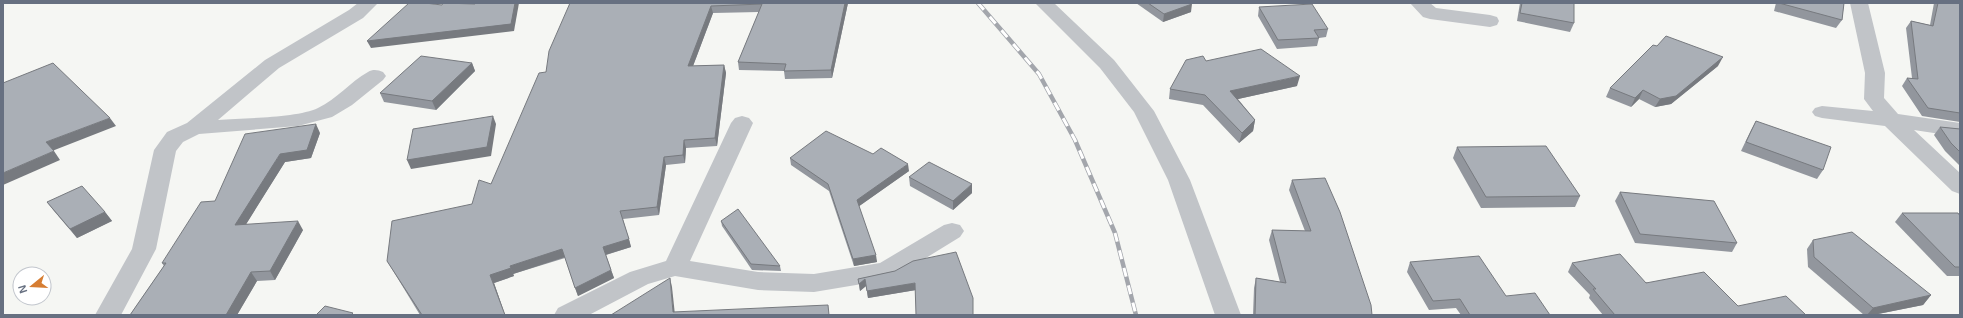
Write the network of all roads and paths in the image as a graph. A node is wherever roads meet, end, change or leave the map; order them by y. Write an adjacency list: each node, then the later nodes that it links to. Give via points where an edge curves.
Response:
1 (369, 3): 10 (street, via 356,14 272,64)
2 (1044, 3): 17 (street, via 1107,64 1144,111 1179,180)
3 (1419, 3): 5 (street, via 1430,13)
4 (1859, 3): 8 (street, via 1875,73 1874,99)
5 (1490, 21)
6 (376, 76): 10 (street, via 325,113 298,120)
7 (1822, 112): 8 (street)
8 (1891, 120): 11 (street); 12 (street)
9 (742, 123): 14 (street)
10 (195, 128): 15 (street, via 175,137 165,150 144,249)
11 (1960, 130)
12 (1960, 186)
13 (952, 230): 14 (street, via 886,271 814,283 758,281)
14 (675, 267): 16 (street, via 639,278)
15 (108, 315)
16 (567, 315)
17 (1228, 315)

